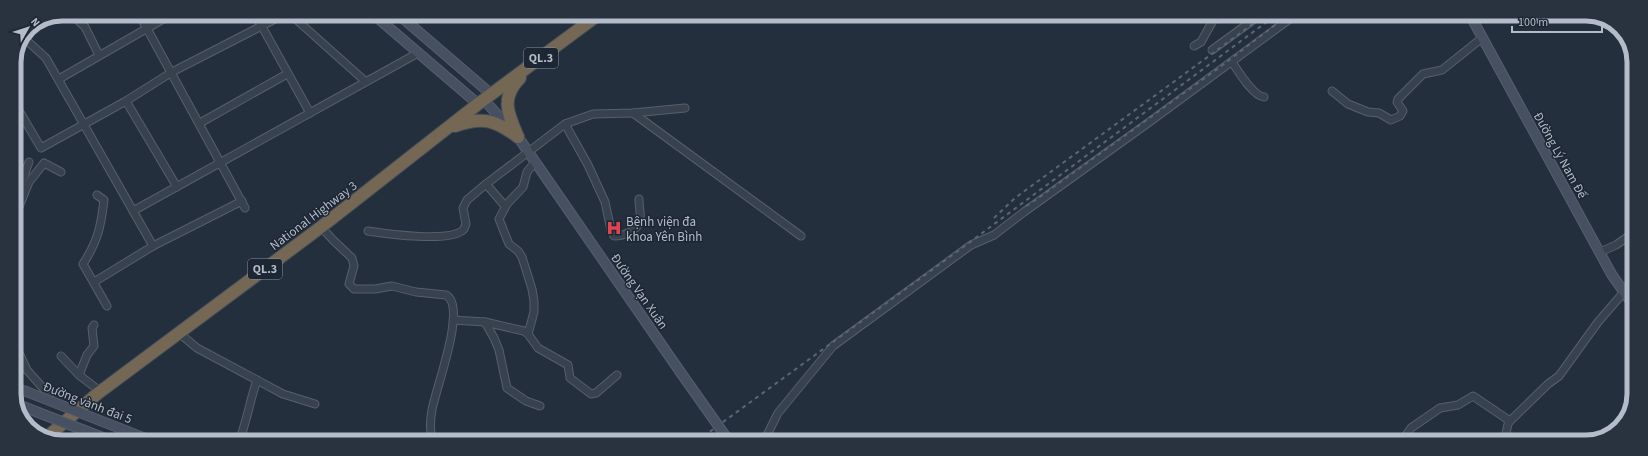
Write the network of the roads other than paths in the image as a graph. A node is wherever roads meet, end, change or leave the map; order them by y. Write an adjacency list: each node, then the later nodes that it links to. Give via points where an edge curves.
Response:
1 (79, 21): 21 (street, via 86,27)
2 (143, 21): 15 (street)
3 (160, 21): 15 (street)
4 (258, 21): 14 (street)
5 (270, 21): 14 (street)
6 (298, 21): 27 (street)
7 (381, 21): 20 (main road, Đường Vạn Xuân)
8 (405, 21): 30 (main road, Đường Vạn Xuân)
9 (590, 21): 22 (highway, National Highway 3 / QL.3)
10 (1213, 21): 17 (street, via 1201,42)
11 (1252, 21): 19 (street)
12 (1287, 21): 23 (street)
13 (1473, 21): 16 (main road, Đường Lý Nam Đế)
14 (260, 26): 24 (street); 25 (street)
15 (147, 29): 21 (street); 24 (street)
16 (1482, 38): 28 (street, via 1442,70 1423,74 1398,99 1397,102 1403,112 1394,120 1348,104); 61 (main road, Đường Lý Nam Đế)
17 (1194, 46)
18 (35, 48): 26 (street, via 46,58)
19 (1212, 50)
20 (418, 53): 27 (street); 30 (main road, Đường Vạn Xuân)
21 (99, 55): 26 (street)
22 (536, 62): 30 (highway, National Highway 3 / QL.3); 40 (highway, via 516,82 508,96 507,108)
23 (1232, 62): 29 (street, via 1258,96); 89 (street, via 994,235 971,246 838,341 781,410)
24 (172, 72): 31 (street); 36 (street)
25 (287, 74): 33 (street); 36 (street)
26 (58, 79): 37 (street)
27 (365, 81): 33 (street)
28 (1332, 91)
29 (1264, 97)
30 (484, 99): 39 (highway, National Highway 3 / QL.3); 40 (main road, Đường Vạn Xuân)
31 (126, 101): 37 (street); 50 (street)
32 (685, 108): 34 (street)
33 (310, 113): 43 (street)
34 (633, 113): 38 (street, via 593,114); 58 (street)
35 (21, 114): 37 (street, via 41,148)
36 (200, 122): 43 (street)
37 (83, 124): 55 (street)
38 (565, 124): 41 (street); 52 (street, via 605,202 614,236 627,234 636,228 640,222)
39 (445, 130): 40 (highway, via 472,120 486,120 499,124); 56 (highway, National Highway 3 / QL.3)
40 (518, 137): 41 (main road, Đường Vạn Xuân)
41 (528, 152): 44 (main road, Đường Vạn Xuân); 48 (street)
42 (29, 162): 47 (street)
43 (220, 162): 50 (street); 60 (street, via 243,204)
44 (535, 162): 54 (street, via 527,172 523,187); 88 (main road, Đường Vạn Xuân, bridge)
45 (61, 172): 53 (street, via 44,163 29,182)
46 (21, 173): 47 (street)
47 (25, 175): 49 (street)
48 (486, 184): 54 (street); 57 (street, via 464,204 466,224 464,229 455,235 402,236)
49 (21, 185)
50 (177, 187): 55 (street)
51 (97, 194): 62 (street, via 104,200 102,216 97,239 84,264)
52 (639, 199)
53 (21, 202)
54 (505, 206): 70 (street, via 499,219 501,226 509,244 522,257 534,301)
55 (133, 211): 60 (street)
56 (321, 227): 66 (street, via 352,258 354,266 349,281 351,287 361,290 392,286 446,295 452,300); 69 (highway, National Highway 3 / QL.3)
57 (368, 231)
58 (801, 236)
59 (1627, 237): 61 (street)
60 (153, 246): 62 (street)
61 (1600, 252): 63 (main road, Đường Lý Nam Đế)
62 (94, 282): 65 (street)
63 (1624, 292): 64 (main road, Đường Lý Nam Đế); 82 (street, via 1598,322 1559,376)
64 (1627, 296)
65 (107, 306)
66 (453, 320): 67 (street); 87 (street, via 451,339 432,410)
67 (485, 322): 70 (street); 81 (street, via 499,350 507,388 526,401)
68 (94, 325): 73 (street, via 94,346)
69 (179, 333): 75 (street, via 198,348); 77 (highway, National Highway 3 / QL.3)
70 (528, 334): 74 (street, via 538,348 568,365 570,378 591,394 596,393)
71 (61, 356): 73 (street)
72 (21, 357): 78 (street, via 27,370)
73 (78, 375): 77 (street)
74 (617, 375)
75 (257, 380): 79 (street, via 284,394); 86 (street)
76 (21, 390): 85 (main road, Đường vành đai 5, bridge)
77 (101, 392): 83 (highway, National Highway 3 / QL.3)
78 (50, 396)
79 (315, 404)
80 (23, 406): 84 (main road, Đường vành đai 5, bridge)
81 (540, 406)
82 (1510, 421): 90 (street, via 1473,396 1458,405 1440,408 1411,428); 91 (street)
83 (51, 434)
84 (96, 435)
85 (139, 435)
86 (241, 435)
87 (431, 435)
88 (725, 435)
89 (767, 435)
90 (1406, 435)
91 (1506, 435)

